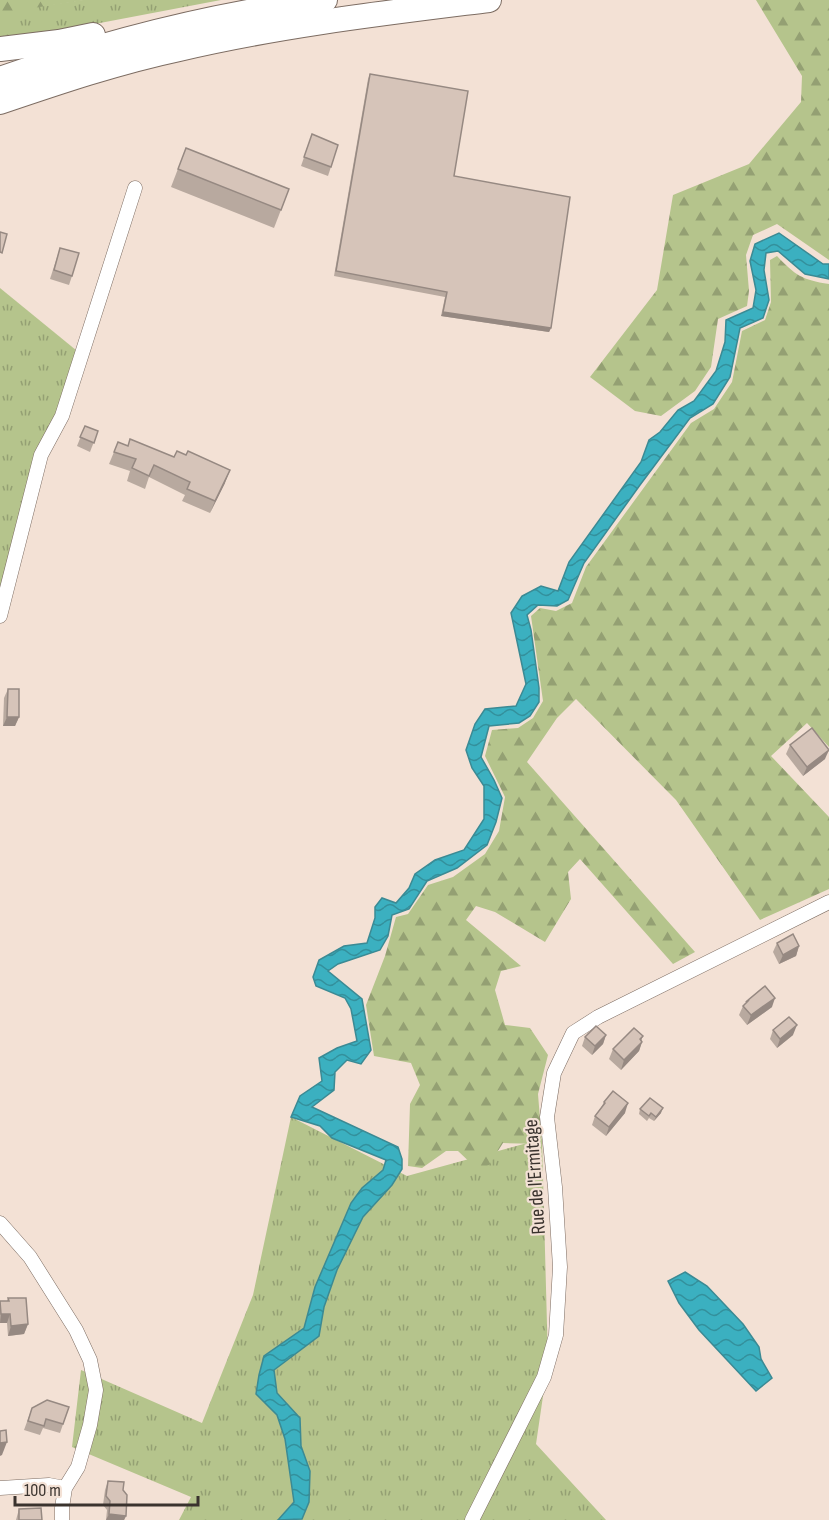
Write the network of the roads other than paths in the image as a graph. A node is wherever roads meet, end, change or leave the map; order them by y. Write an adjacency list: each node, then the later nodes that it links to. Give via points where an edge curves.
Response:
1 (325, 0): 3 (highway)
2 (489, 0): 6 (highway, via 227,38)
3 (199, 22): 4 (highway); 5 (highway, via 127,39)
4 (0, 49)
5 (0, 79)
6 (69, 79): 7 (highway); 8 (highway, via 49,97)
7 (0, 102)
8 (0, 114)
9 (135, 188): 10 (street, via 62,416 41,454)
10 (0, 616)
11 (829, 902): 16 (street, Rue de l'Ermitage, via 597,1017 573,1033 554,1073 547,1117 560,1267 556,1335 544,1377)
12 (0, 1223): 14 (street, via 30,1257 90,1359 96,1390 90,1425 78,1467)
13 (0, 1488): 14 (street)
14 (65, 1488): 15 (street)
15 (62, 1520)
16 (472, 1520)

